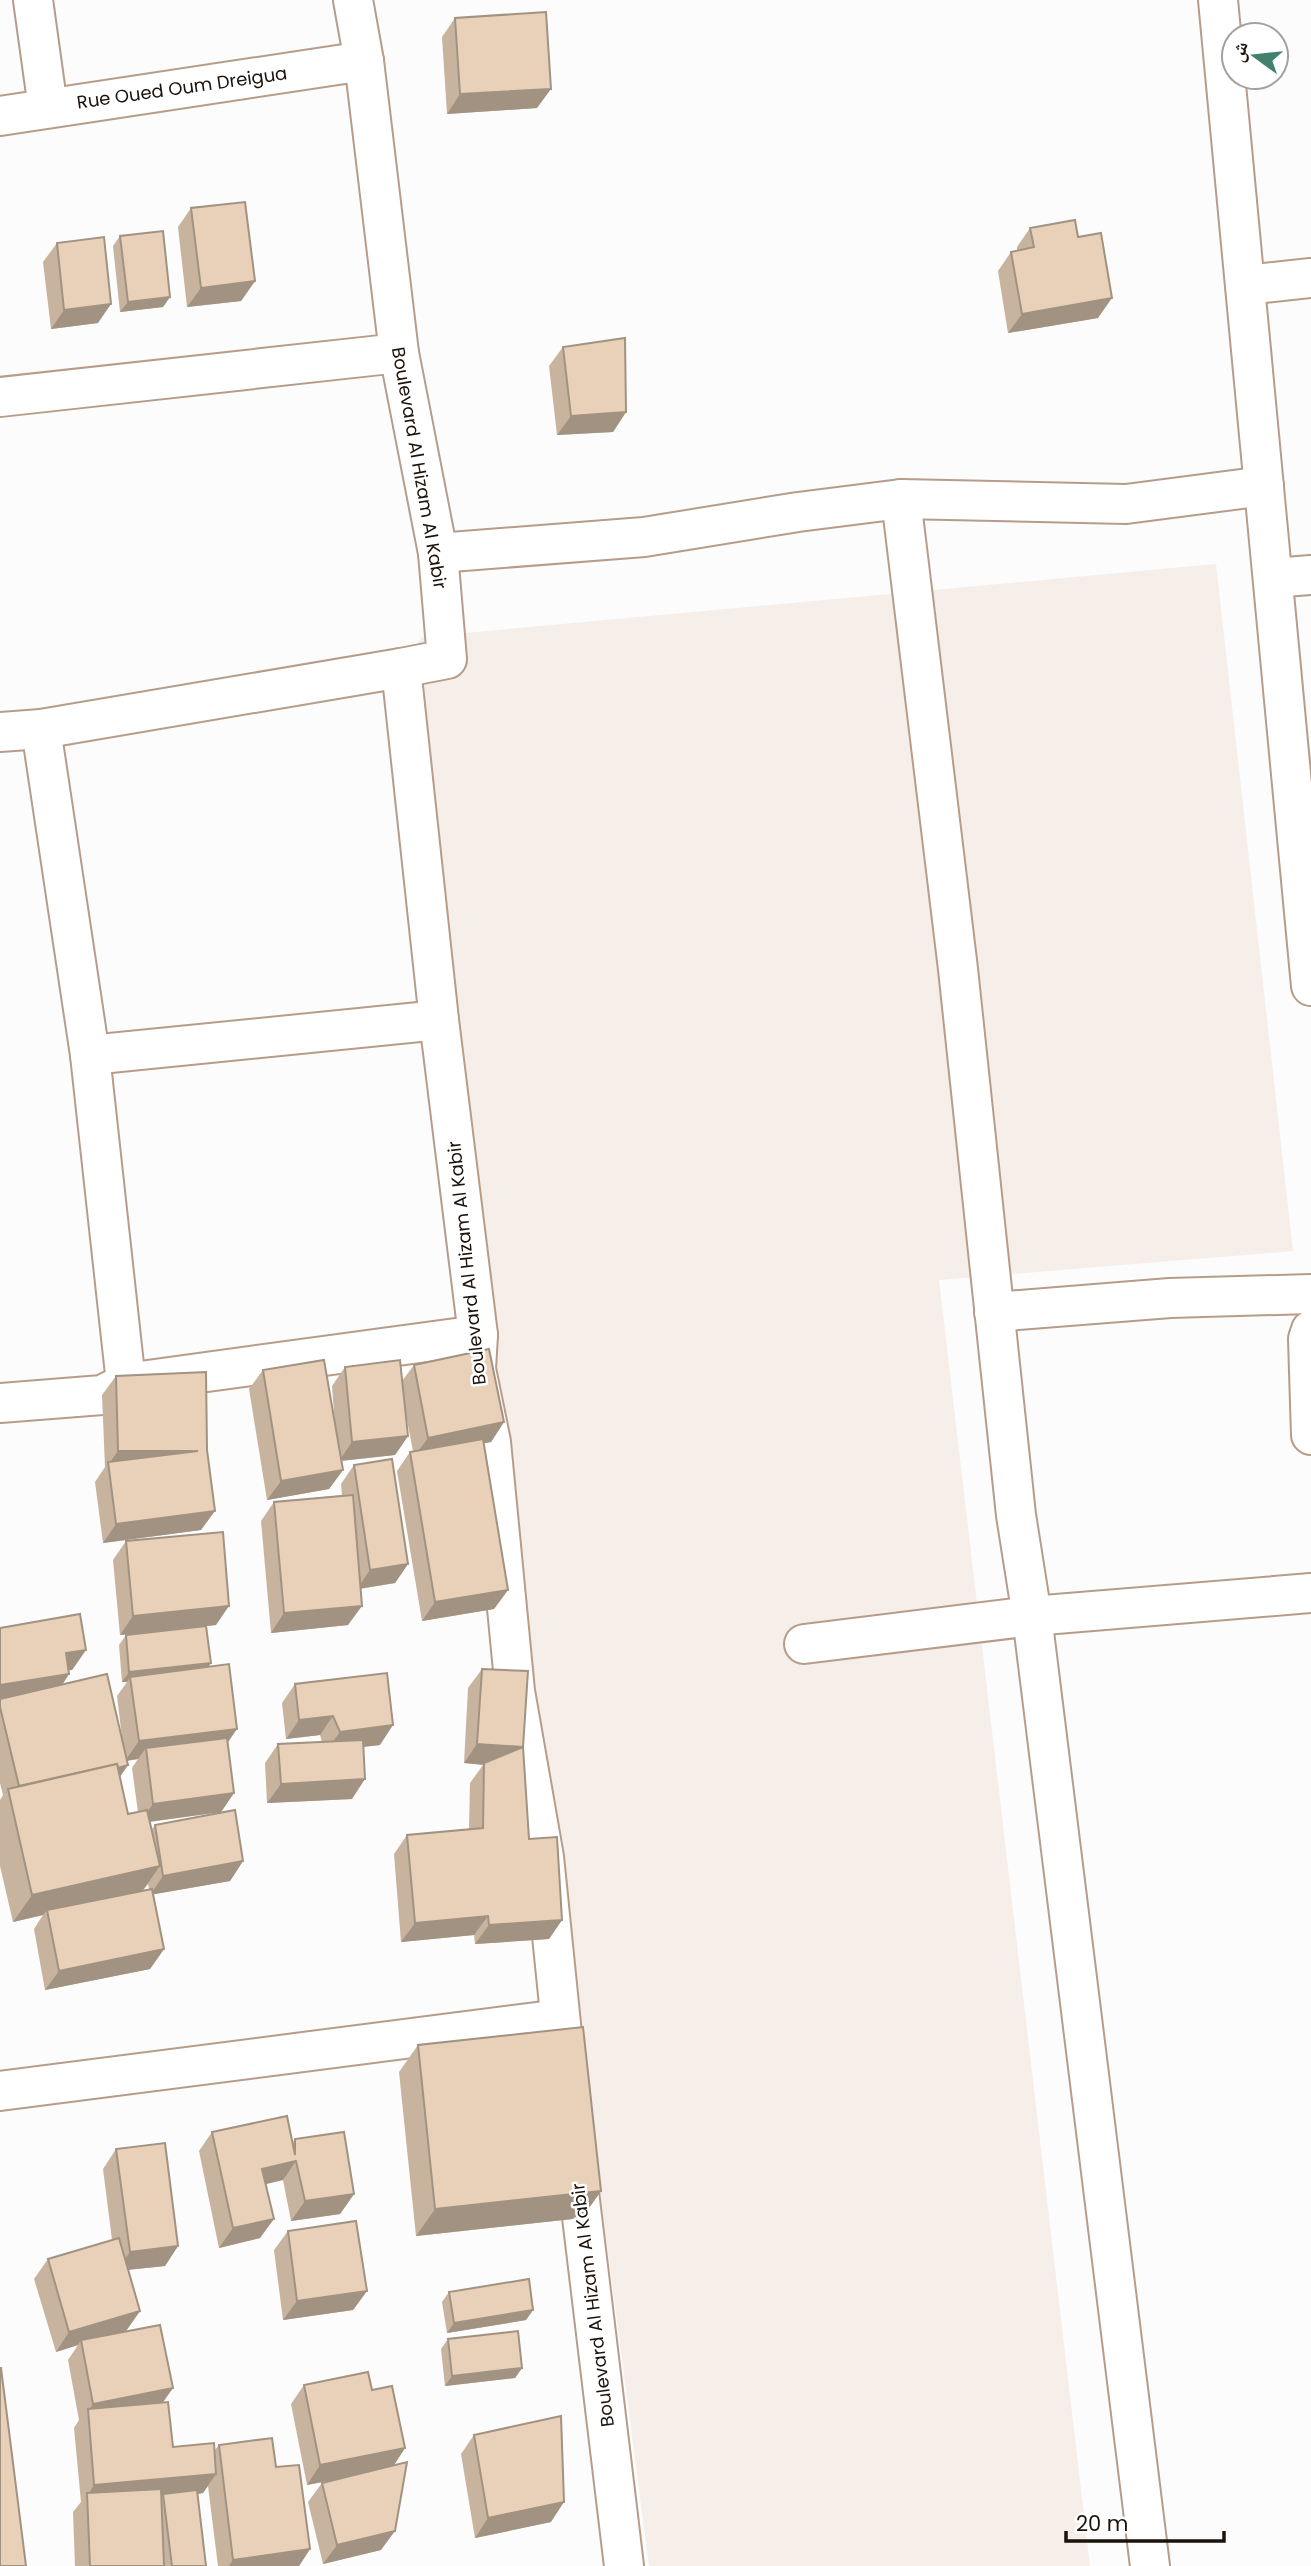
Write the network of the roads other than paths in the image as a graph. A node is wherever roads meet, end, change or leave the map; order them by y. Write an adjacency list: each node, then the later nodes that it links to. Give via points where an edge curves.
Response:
1 (33, 0): 5 (street)
2 (353, 0): 4 (street, Boulevard Al Hizam Al Kabir)
3 (1218, 0): 8 (street)
4 (363, 61): 5 (street, Rue Oued Oum Dreigua); 9 (street, Boulevard Al Hizam Al Kabir)
5 (48, 108): 6 (street, Rue Oued Oum Dreigua)
6 (0, 116)
7 (1311, 278): 8 (street)
8 (1245, 285): 11 (street)
9 (399, 353): 10 (street); 13 (street, Boulevard Al Hizam Al Kabir)
10 (0, 397)
11 (1264, 486): 12 (street, via 1126,504); 15 (street)
12 (901, 499): 13 (street, via 644,537); 24 (street)
13 (438, 553): 16 (street, Boulevard Al Hizam Al Kabir, via 447,659)
14 (1311, 575): 15 (street)
15 (1273, 578): 19 (street)
16 (401, 668): 17 (street); 21 (street, Boulevard Al Hizam Al Kabir)
17 (41, 729): 18 (street); 22 (street)
18 (0, 732)
19 (1309, 949): 20 (street)
20 (1311, 986)
21 (439, 1020): 22 (street); 26 (street, Boulevard Al Hizam Al Kabir)
22 (90, 1055): 27 (street)
23 (1311, 1294): 24 (street, via 1170,1298)
24 (994, 1312): 31 (street)
25 (1311, 1330): 29 (street)
26 (478, 1335): 27 (street); 33 (street, Boulevard Al Hizam Al Kabir, via 476,1369 491,1442 515,1691 544,1857)
27 (126, 1383): 28 (street, via 102,1395)
28 (0, 1403)
29 (1311, 1435)
30 (1311, 1593): 31 (street)
31 (1032, 1616): 32 (street); 36 (street)
32 (804, 1644)
33 (560, 2019): 34 (street); 35 (street, Boulevard Al Hizam Al Kabir)
34 (0, 2091)
35 (624, 2566)
36 (1150, 2566)

